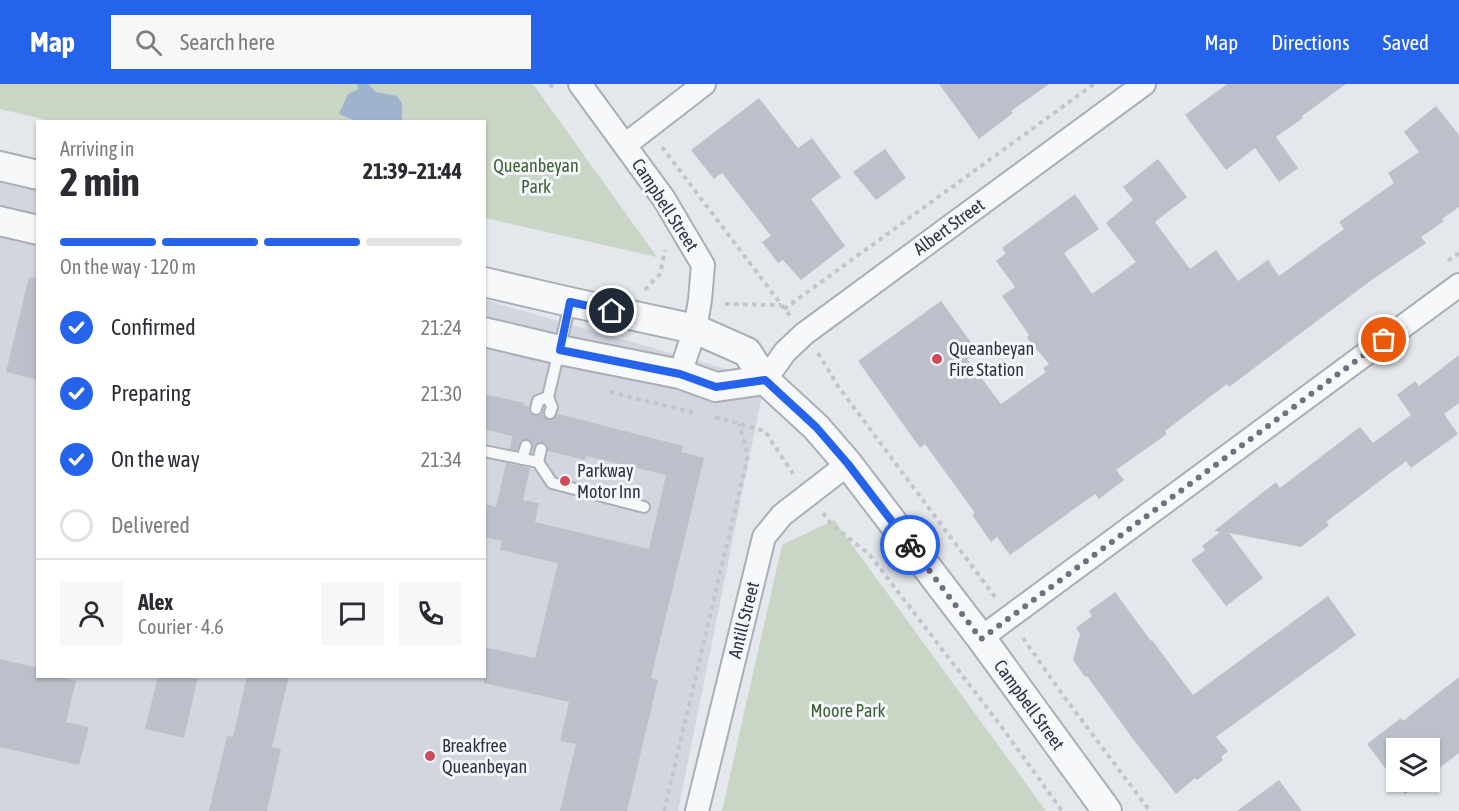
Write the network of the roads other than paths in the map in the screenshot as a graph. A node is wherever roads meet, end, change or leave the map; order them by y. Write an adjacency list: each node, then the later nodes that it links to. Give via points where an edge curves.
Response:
1 (580, 84): 4 (street, Campbell Street)
2 (704, 84): 4 (street)
3 (1143, 84): 16 (street, Albert Street, via 804,334)
4 (625, 145): 12 (street, Campbell Street, via 664,199 703,265)
5 (0, 166): 6 (street)
6 (36, 175)
7 (0, 221): 8 (street)
8 (36, 230)
9 (486, 282): 11 (street, Campbell Street)
10 (1459, 285): 27 (street)
11 (570, 302): 12 (street, Campbell Street); 14 (lane)
12 (695, 329): 15 (street, Campbell Street); 16 (street, Campbell Street, via 747,352)
13 (486, 332): 14 (street)
14 (560, 350): 15 (street); 17 (lane)
15 (680, 374): 16 (street, via 716,387)
16 (765, 380): 25 (street, Campbell Street, via 816,427)
17 (548, 397): 18 (lane, via 538,401); 19 (lane)
18 (536, 409)
19 (550, 413)
20 (526, 446): 23 (lane)
21 (541, 449): 24 (lane)
22 (486, 451): 23 (lane)
23 (522, 459): 24 (lane)
24 (538, 462): 26 (lane, via 552,483)
25 (848, 464): 27 (street, Campbell Street); 28 (street, Antill Street, via 782,515 764,537)
26 (644, 507)
27 (981, 639): 29 (street, Campbell Street)
28 (697, 811)
29 (1107, 811)

